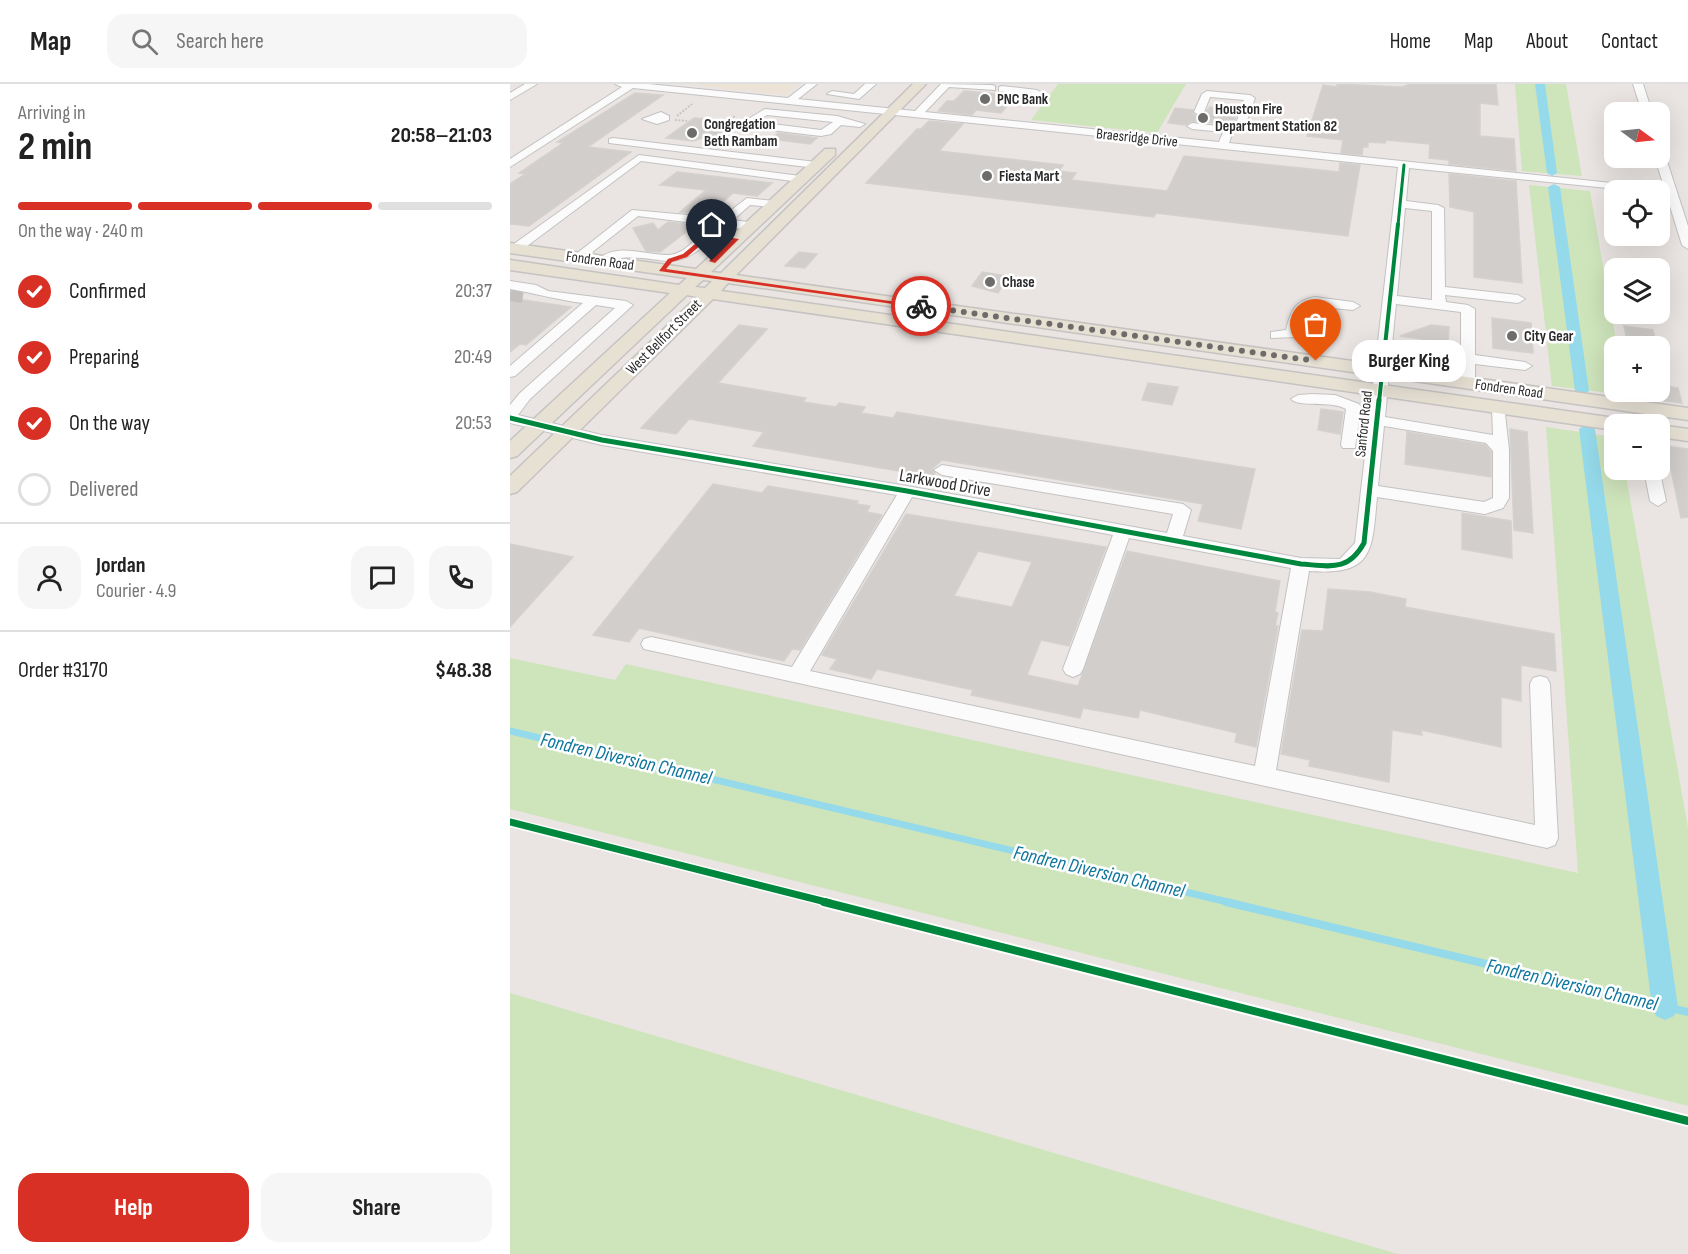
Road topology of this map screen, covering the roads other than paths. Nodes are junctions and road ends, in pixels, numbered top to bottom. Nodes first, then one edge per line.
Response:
1 (532, 84) edge
2 (620, 84) edge
3 (812, 84) edge
4 (871, 84) edge
5 (920, 84) edge
6 (947, 84) edge
7 (1638, 84) edge
8 (632, 85) edge
9 (694, 92) junction
10 (803, 92) junction
11 (1037, 93) dead end
12 (888, 96) dead end
13 (510, 97) edge
14 (789, 102) junction
15 (1644, 102) edge
16 (805, 104) junction
17 (873, 111) junction
18 (1199, 112) dead end
19 (892, 113) junction
20 (792, 115) junction
21 (917, 116) junction
22 (839, 122) junction
23 (860, 124) junction
24 (642, 128) dead end
25 (1229, 130) junction
26 (623, 139) dead end
27 (1184, 142) junction
28 (1222, 147) junction
29 (798, 150) dead end
30 (820, 157) junction
31 (785, 161) junction
32 (510, 164) edge
33 (1407, 173) junction
34 (1510, 176) junction
35 (800, 179) junction
36 (1434, 180) dead end
37 (822, 182) junction
38 (1604, 185) edge
39 (1670, 192) edge
40 (1688, 194) edge
41 (773, 204) junction
42 (1400, 204) junction
43 (1670, 204) edge
44 (724, 222) junction
45 (750, 226) junction
46 (736, 239) junction
47 (1688, 245) edge
48 (512, 250) edge
49 (577, 258) junction
50 (510, 265) edge
51 (665, 265) junction
52 (530, 268) junction
53 (698, 275) junction
54 (723, 279) junction
55 (513, 288) edge
56 (682, 290) junction
57 (1439, 290) junction
58 (708, 294) junction
59 (1390, 299) junction
60 (1518, 299) dead end
61 (594, 300) junction
62 (1439, 305) junction
63 (924, 306) junction
64 (1353, 306) dead end
65 (913, 322) junction
66 (1276, 335) dead end
67 (1147, 338) junction
68 (1384, 348) junction
69 (1138, 356) junction
70 (1469, 359) junction
71 (1526, 366) dead end
72 (512, 370) edge
73 (1382, 370) junction
74 (1468, 383) junction
75 (1380, 391) junction
76 (517, 396) edge
77 (1298, 399) dead end
78 (1499, 408) junction
79 (1688, 414) edge
80 (510, 417) edge
81 (1377, 420) junction
82 (1604, 422) edge
83 (540, 424) junction
84 (569, 430) junction
85 (1670, 433) edge
86 (1688, 435) edge
87 (1349, 445) dead end
88 (1501, 450) junction
89 (510, 452) edge
90 (942, 470) dead end
91 (967, 474) junction
92 (1654, 480) edge
93 (510, 487) edge
94 (1369, 490) junction
95 (907, 491) junction
96 (953, 500) junction
97 (1658, 501) dead end
98 (1124, 531) junction
99 (1173, 540) junction
100 (1364, 543) joint
101 (1301, 564) junction
102 (651, 644) dead end
103 (1073, 669) dead end
104 (797, 676) junction
105 (1540, 684) dead end
106 (1264, 776) junction

1 - 13 street
2 - 8 street, Braesridge Drive
3 - 10 street
4 - 10 street
5 - 19 main road, West Bellfort Street
6 - 11 street
6 - 21 street
7 - 15 street
8 - 9 street, Braesridge Drive
8 - 32 street
9 - 14 street, Braesridge Drive
9 - 24 street
10 - 14 street
12 - 17 main road, West Bellfort Street
14 - 16 street, Braesridge Drive
16 - 17 street, Braesridge Drive
16 - 20 street
17 - 19 street, Braesridge Drive
17 - 23 main road, West Bellfort Street
18 - 25 street
19 - 21 street, Braesridge Drive
19 - 37 main road, West Bellfort Street
20 - 22 street
20 - 22 street
21 - 27 street, Braesridge Drive
22 - 23 street
23 - 30 main road, West Bellfort Street
25 - 27 street
25 - 28 street
26 - 31 street
27 - 28 street, Braesridge Drive
28 - 33 street, Braesridge Drive
29 - 31 street
30 - 31 street
30 - 35 main road, West Bellfort Street
33 - 34 street, Braesridge Drive
33 - 42 street, Sanford Road
34 - 36 street
34 - 38 street, Braesridge Drive
35 - 37 main road
35 - 41 main road, West Bellfort Street
35 - 48 street
37 - 54 main road, West Bellfort Street
39 - 40 street
41 - 44 street
41 - 45 main road, West Bellfort Street
42 - 57 street
42 - 59 street, Sanford Road
43 - 47 street
44 - 45 street
44 - 49 street
45 - 46 main road, West Bellfort Street
46 - 51 street
46 - 53 main road, West Bellfort Street
48 - 49 main road, Fondren Road
49 - 51 main road, Fondren Road
50 - 52 main road, Fondren Road
51 - 53 main road, Fondren Road
52 - 55 street
52 - 56 main road, Fondren Road
53 - 54 main road, Fondren Road
53 - 56 main road, West Bellfort Street
54 - 58 main road, West Bellfort Street
54 - 63 main road, Fondren Road
55 - 61 street
56 - 58 main road, Fondren Road
56 - 83 main road, West Bellfort Street
57 - 60 street
57 - 62 street
58 - 65 main road, Fondren Road
58 - 84 main road, West Bellfort Street
59 - 62 street
59 - 68 street, Sanford Road
61 - 72 street
61 - 76 street
62 - 70 street
63 - 65 main road
63 - 67 main road, Fondren Road
64 - 66 street
65 - 69 main road, Fondren Road
67 - 69 main road
67 - 73 main road, Fondren Road
68 - 70 street
68 - 73 street, Sanford Road
69 - 75 main road, Fondren Road
70 - 71 street
70 - 74 street
73 - 74 main road, Fondren Road
73 - 75 street, Sanford Road
74 - 79 main road, Fondren Road
75 - 78 main road, Fondren Road
75 - 81 street, Sanford Road
76 - 80 street
77 - 87 street
78 - 82 main road, Fondren Road
78 - 88 street
80 - 83 street, Larkwood Drive
81 - 88 street
81 - 94 street, Sanford Road
83 - 84 street, Larkwood Drive
83 - 89 main road, West Bellfort Street
84 - 93 main road, West Bellfort Street
84 - 95 street, Larkwood Drive
85 - 86 main road
88 - 94 street
90 - 91 street
91 - 96 street
91 - 99 street
92 - 97 street
94 - 100 street, Sanford Road
95 - 96 street, Larkwood Drive
95 - 104 street
96 - 98 street, Larkwood Drive
98 - 99 street, Larkwood Drive
98 - 103 street
99 - 101 street, Larkwood Drive
100 - 101 street, Larkwood Drive
101 - 106 street
102 - 104 street
104 - 106 street
105 - 106 street

